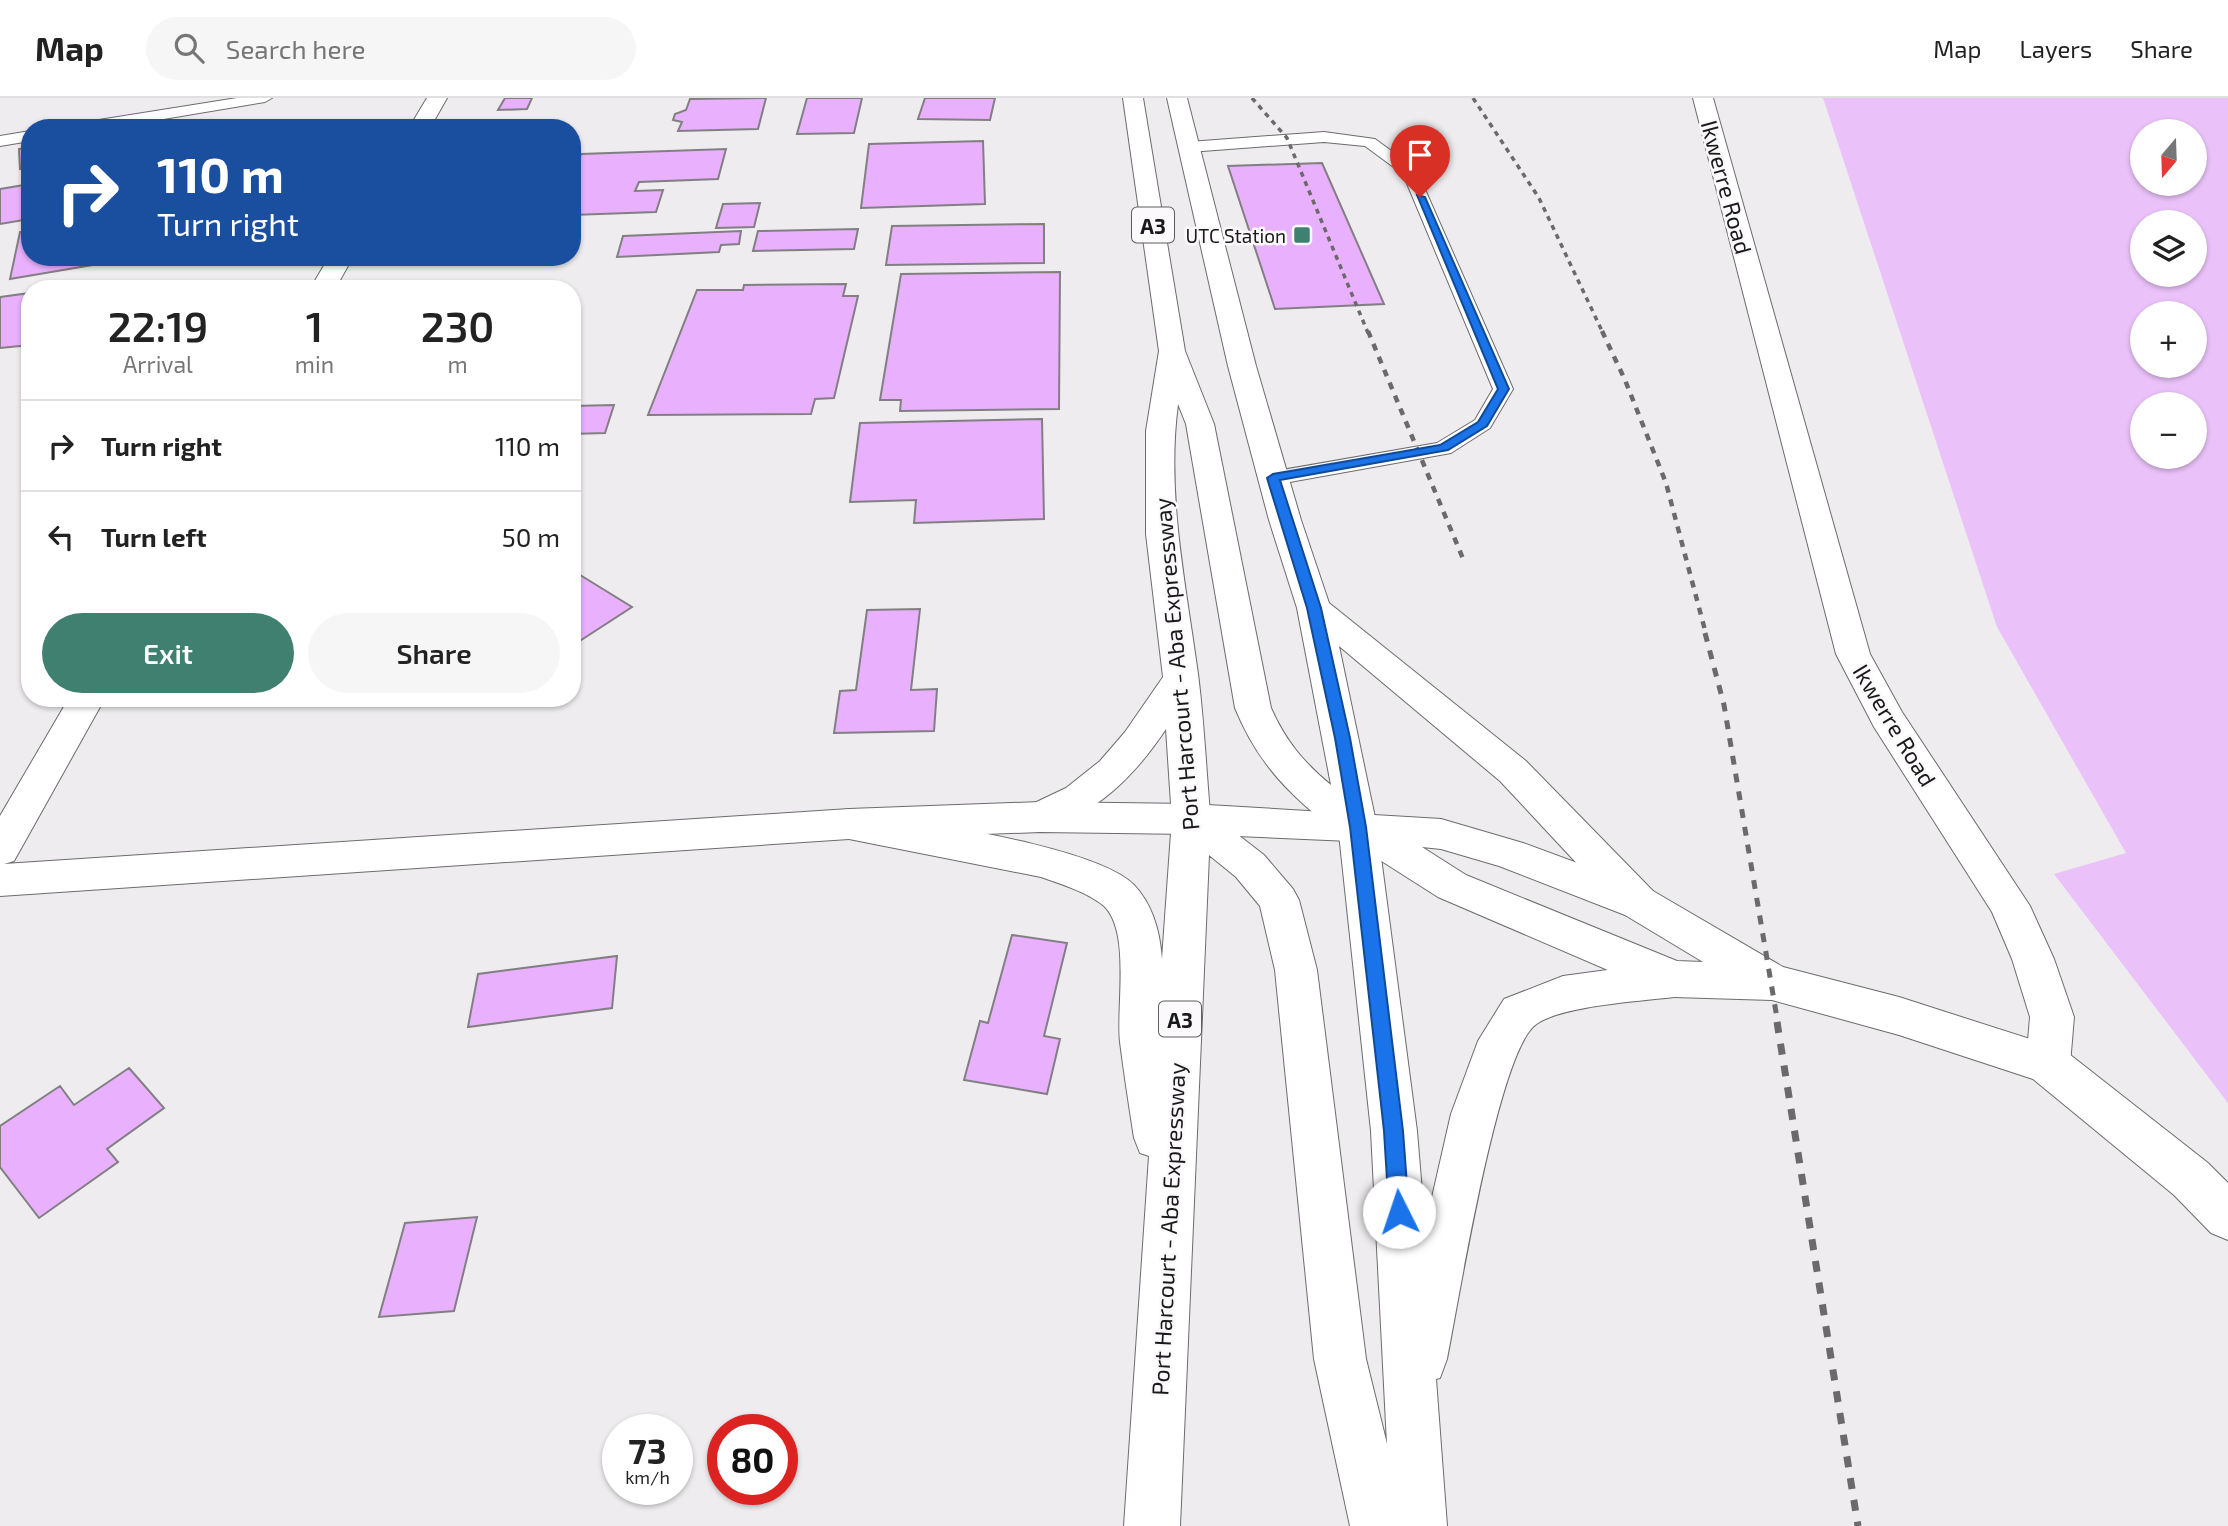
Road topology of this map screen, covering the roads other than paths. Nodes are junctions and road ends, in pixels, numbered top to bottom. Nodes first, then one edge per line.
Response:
1 (265, 98) edge
2 (437, 98) edge
3 (1133, 98) edge
4 (1177, 98) edge
5 (1703, 98) edge
6 (136, 119) edge
7 (424, 119) edge
8 (21, 138) edge
9 (0, 141) edge
10 (1189, 147) junction
11 (1172, 351) junction
12 (1273, 478) junction
13 (1314, 608) junction
14 (1181, 678) junction
15 (82, 707) edge
16 (1040, 817) junction
17 (1191, 819) junction
18 (849, 824) junction
19 (1358, 827) junction
20 (0, 850) edge
21 (0, 880) edge
22 (1639, 904) junction
23 (1674, 979) junction
24 (1772, 982) junction
25 (2048, 1064) junction
26 (2228, 1217) edge
27 (1169, 1219) junction
28 (1411, 1402) junction
29 (1152, 1526) edge
30 (1378, 1526) edge
31 (1419, 1526) edge

1 - 6 lane
2 - 7 main road
3 - 11 main road, Port Harcourt - Aba Expressway / A3
4 - 10 main road, A3
5 - 25 main road, Ikwerre Road
8 - 9 lane
10 - 12 main road, A3
10 - 12 lane
11 - 14 main road, Port Harcourt - Aba Expressway / A3
11 - 19 main road
12 - 13 main road, A3
13 - 19 main road, A3
13 - 22 main road
14 - 16 main road
14 - 17 main road, Port Harcourt - Aba Expressway / A3
15 - 20 main road
16 - 17 main road
16 - 18 main road
17 - 19 main road
17 - 27 main road, Port Harcourt - Aba Expressway / A3
17 - 30 main road
18 - 21 main road
18 - 27 main road
19 - 22 main road
19 - 23 main road
19 - 28 main road, A3
22 - 24 main road
23 - 24 main road
23 - 28 main road
24 - 25 main road
25 - 26 main road
27 - 29 main road, Port Harcourt - Aba Expressway / A3
28 - 31 main road, A3

